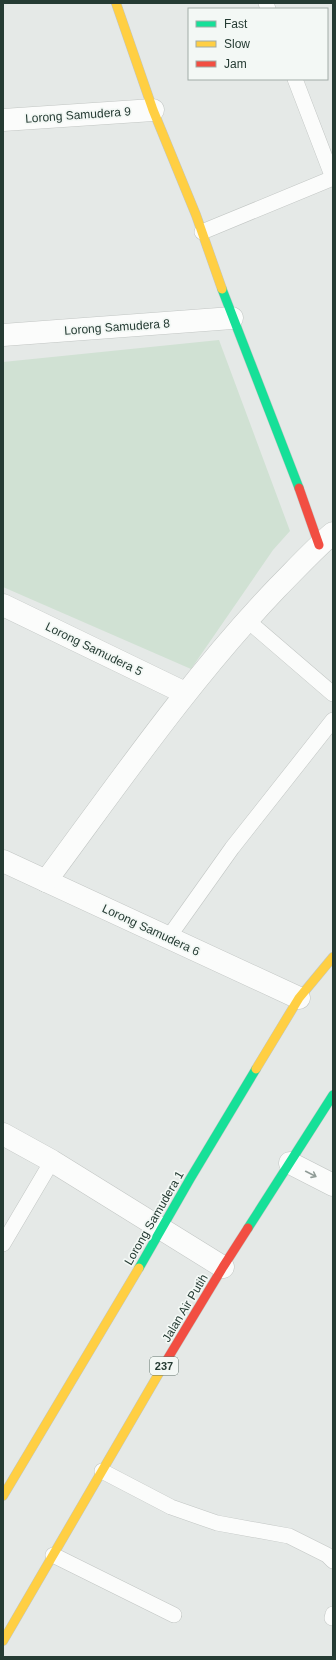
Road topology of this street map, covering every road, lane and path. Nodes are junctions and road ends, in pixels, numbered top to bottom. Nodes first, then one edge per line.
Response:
1 (116, 3) edge
2 (295, 80) edge
3 (153, 110) junction
4 (3, 120) edge
5 (333, 178) edge
6 (202, 232) junction
7 (232, 318) junction
8 (3, 335) edge
9 (326, 539) edge
10 (3, 605) edge
11 (247, 620) junction
12 (185, 694) junction
13 (333, 694) edge
14 (333, 720) edge
15 (3, 861) edge
16 (46, 881) junction
17 (168, 938) junction
18 (333, 957) edge
19 (299, 998) junction
20 (333, 1095) edge
21 (3, 1134) edge
22 (52, 1161) junction
23 (290, 1163) junction
24 (333, 1185) edge
25 (162, 1230) junction
26 (3, 1244) edge
27 (223, 1267) junction
28 (102, 1471) junction
29 (8, 1478) edge
30 (3, 1496) edge
31 (53, 1555) junction
32 (333, 1561) edge
33 (174, 1615) dead end
34 (3, 1641) edge

1 - 3 street
2 - 5 lane
3 - 4 street, Lorong Samudera 9
3 - 6 street
5 - 6 lane
6 - 7 street
7 - 8 street, Lorong Samudera 8
7 - 9 street
9 - 11 street
10 - 12 street, Lorong Samudera 5
11 - 12 street
11 - 13 lane
12 - 16 street
14 - 17 lane
15 - 16 street, Lorong Samudera 6
16 - 17 street, Lorong Samudera 6
17 - 19 street, Lorong Samudera 6
18 - 19 street, Lorong Samudera 1
19 - 25 street, Lorong Samudera 1
20 - 23 street, Jalan Air Putih / 237
21 - 22 street
22 - 25 street
22 - 26 lane
23 -> 24 street
23 - 27 street, Jalan Air Putih / 237
25 - 27 street
25 - 29 street, Lorong Samudera 1
27 - 28 street, Jalan Air Putih / 237
28 - 31 street, Jalan Air Putih / 237
28 - 32 lane
29 - 30 street, Lorong Samudera 1
31 - 33 lane
31 - 34 street, Jalan Air Putih / 237

